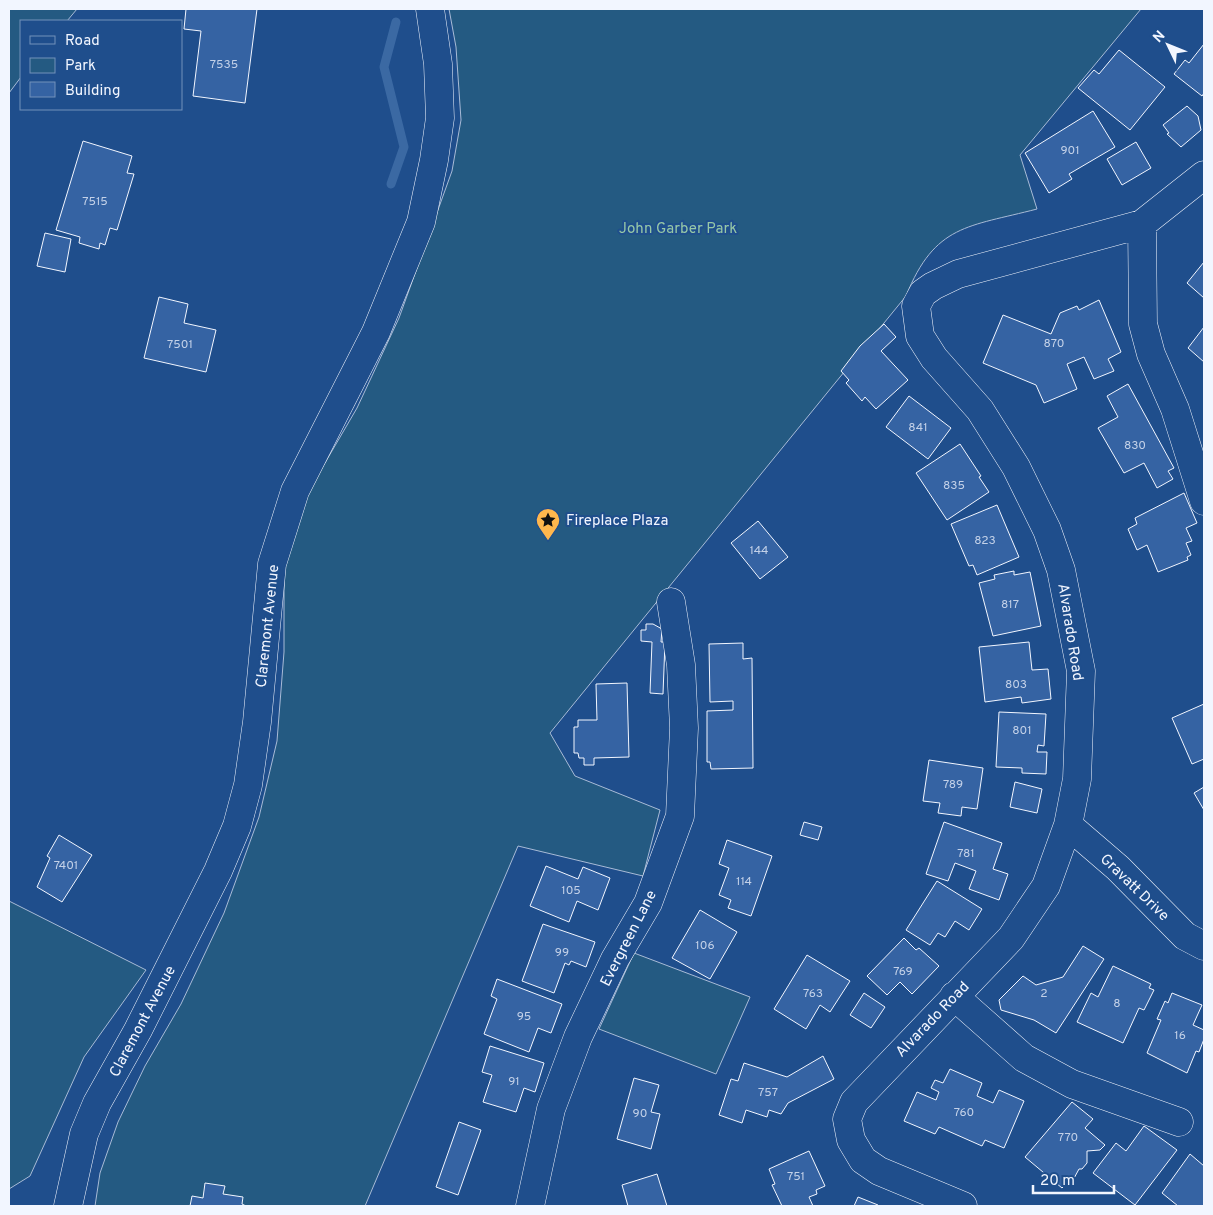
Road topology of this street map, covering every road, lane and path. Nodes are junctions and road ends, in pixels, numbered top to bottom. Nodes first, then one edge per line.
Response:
1 (430, 9) edge
2 (1204, 175) edge
3 (1142, 224) junction
4 (1204, 501) edge
5 (670, 602) dead end
6 (1068, 825) junction
7 (1204, 946) edge
8 (954, 996) junction
9 (1179, 1122) dead end
10 (68, 1206) edge
11 (530, 1206) edge
12 (963, 1206) edge

1 - 10 street, Claremont Avenue
2 - 3 street, Alvarado Road
3 - 4 street
3 - 6 street, Alvarado Road
5 - 11 street, Evergreen Lane
6 - 7 street, Gravatt Drive
6 - 8 street, Alvarado Road
8 - 9 street
8 - 12 street, Alvarado Road

